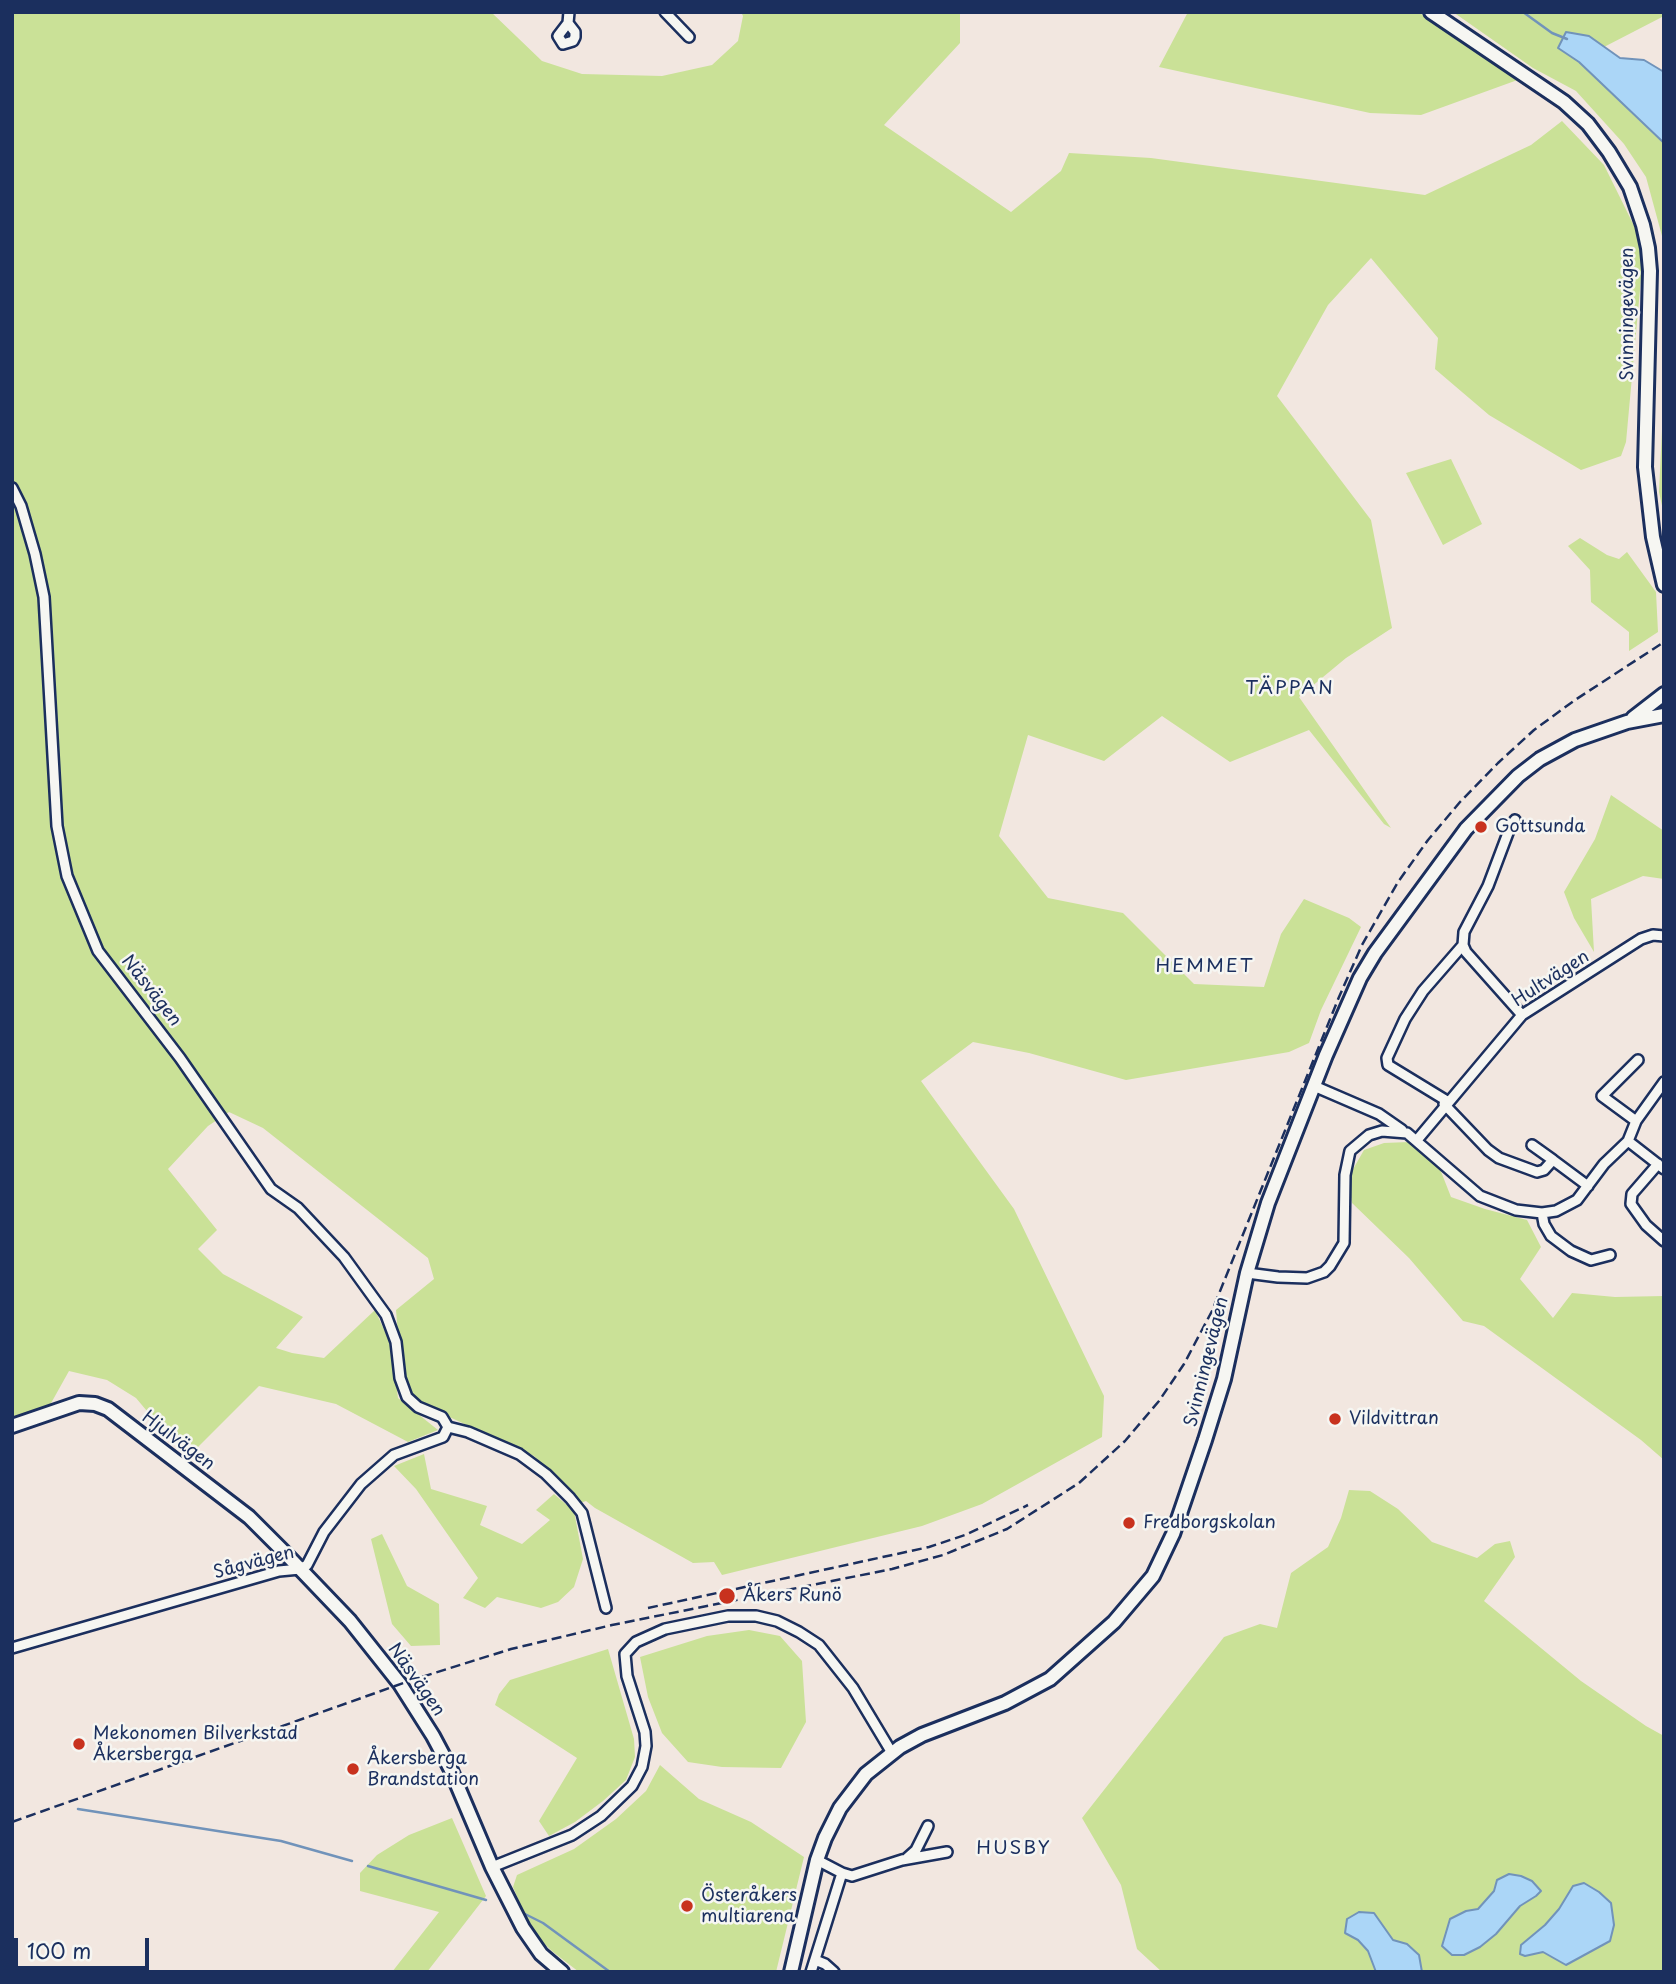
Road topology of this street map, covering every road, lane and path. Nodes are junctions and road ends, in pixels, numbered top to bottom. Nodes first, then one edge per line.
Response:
1 (665, 12) edge
2 (1431, 12) edge
3 (689, 37) dead end
4 (12, 488) edge
5 (1664, 585) edge
6 (1664, 694) edge
7 (1664, 715) edge
8 (1627, 722) junction
9 (1515, 820) dead end
10 (1664, 936) edge
11 (1463, 945) junction
12 (1522, 1016) junction
13 (1638, 1060) dead end
14 (1664, 1082) edge
15 (1314, 1086) junction
16 (1446, 1103) junction
17 (1636, 1121) junction
18 (1407, 1133) junction
19 (1417, 1140) junction
20 (1628, 1141) junction
21 (1532, 1146) dead end
22 (1553, 1160) junction
23 (1661, 1166) edge
24 (1588, 1186) junction
25 (1542, 1213) junction
26 (1664, 1241) edge
27 (1610, 1255) dead end
28 (1247, 1273) junction
29 (12, 1426) edge
30 (448, 1427) junction
31 (300, 1569) junction
32 (606, 1608) dead end
33 (12, 1648) edge
34 (892, 1753) junction
35 (928, 1826) dead end
36 (947, 1852) dead end
37 (817, 1860) junction
38 (902, 1860) junction
39 (492, 1867) junction
40 (842, 1873) junction
41 (815, 1960) junction
42 (562, 1972) edge
43 (792, 1972) edge
44 (811, 1972) edge
45 (834, 1972) edge

1 - 3 street
2 - 5 main road, Svinningevägen
4 - 30 street, Näsvägen
6 - 8 main road, Svinningevägen
7 - 8 main road, Svinningevägen
8 - 15 main road, Svinningevägen
9 - 11 street
10 - 12 street, Hultvägen
11 - 12 street
11 - 16 street
12 - 16 street, Hultvägen
13 - 17 street
14 - 17 street
15 - 18 street
15 - 28 main road, Svinningevägen
16 - 19 street, Hultvägen
16 - 22 street
17 - 20 street
18 - 19 street
18 - 28 street
19 - 25 street
20 - 23 street
20 - 24 street
21 - 22 street
22 - 24 street
23 - 26 street
24 - 25 street
25 - 27 street
28 - 34 main road, Svinningevägen
29 - 31 main road, Hjulvägen
30 - 31 street, Sågvägen
30 - 32 street, Näsvägen
31 - 33 street, Sågvägen
31 - 39 main road, Näsvägen
34 - 37 main road, Svinningevägen
34 - 39 street
35 - 38 street
36 - 38 street
37 - 40 street
37 - 43 main road, Svinningevägen
38 - 40 street
39 - 42 main road, Näsvägen
40 - 41 street
41 - 44 street
41 - 45 street

